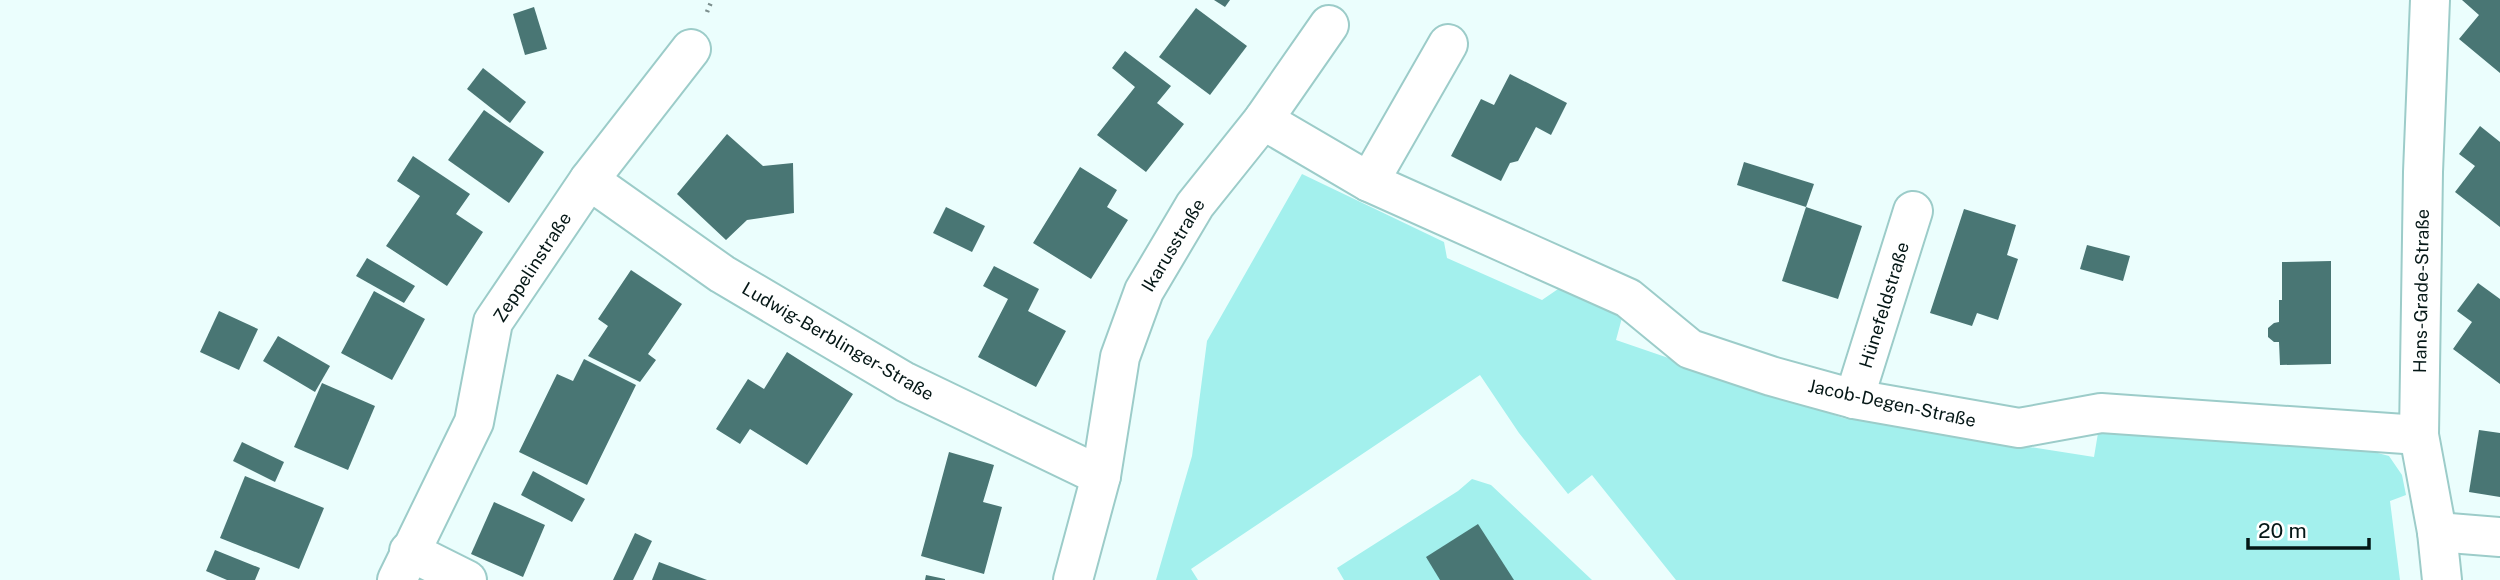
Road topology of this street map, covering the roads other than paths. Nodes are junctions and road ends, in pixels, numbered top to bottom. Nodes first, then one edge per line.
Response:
1 (2430, 0) edge
2 (1329, 25) dead end
3 (1448, 44) dead end
4 (691, 48) dead end
5 (1263, 120) junction
6 (589, 180) junction
7 (1369, 183) junction
8 (1913, 211) dead end
9 (1854, 399) junction
10 (2419, 435) junction
11 (1101, 476) junction
12 (2437, 532) junction
13 (2500, 537) edge
14 (403, 566) edge
15 (467, 580) edge
16 (1073, 580) edge
17 (2442, 580) edge

1 - 10 street, Hans-Grade-Straße
2 - 5 street, Ikarusstraße
3 - 7 street
4 - 6 street, Zeppelinstraße
5 - 7 street, Jacob-Degen-Straße
5 - 11 street, Ikarusstraße
6 - 11 street, Ludwig-Berblinger-Straße
6 - 14 street, Zeppelinstraße
7 - 9 street, Jacob-Degen-Straße
8 - 9 street, Hünefeldstraße
9 - 10 street, Jacob-Degen-Straße
10 - 12 street, Hans-Grade-Straße
11 - 16 street, Ikarusstraße
12 - 13 street
12 - 17 street, Hans-Grade-Straße
14 - 15 street, Zeppelinstraße

